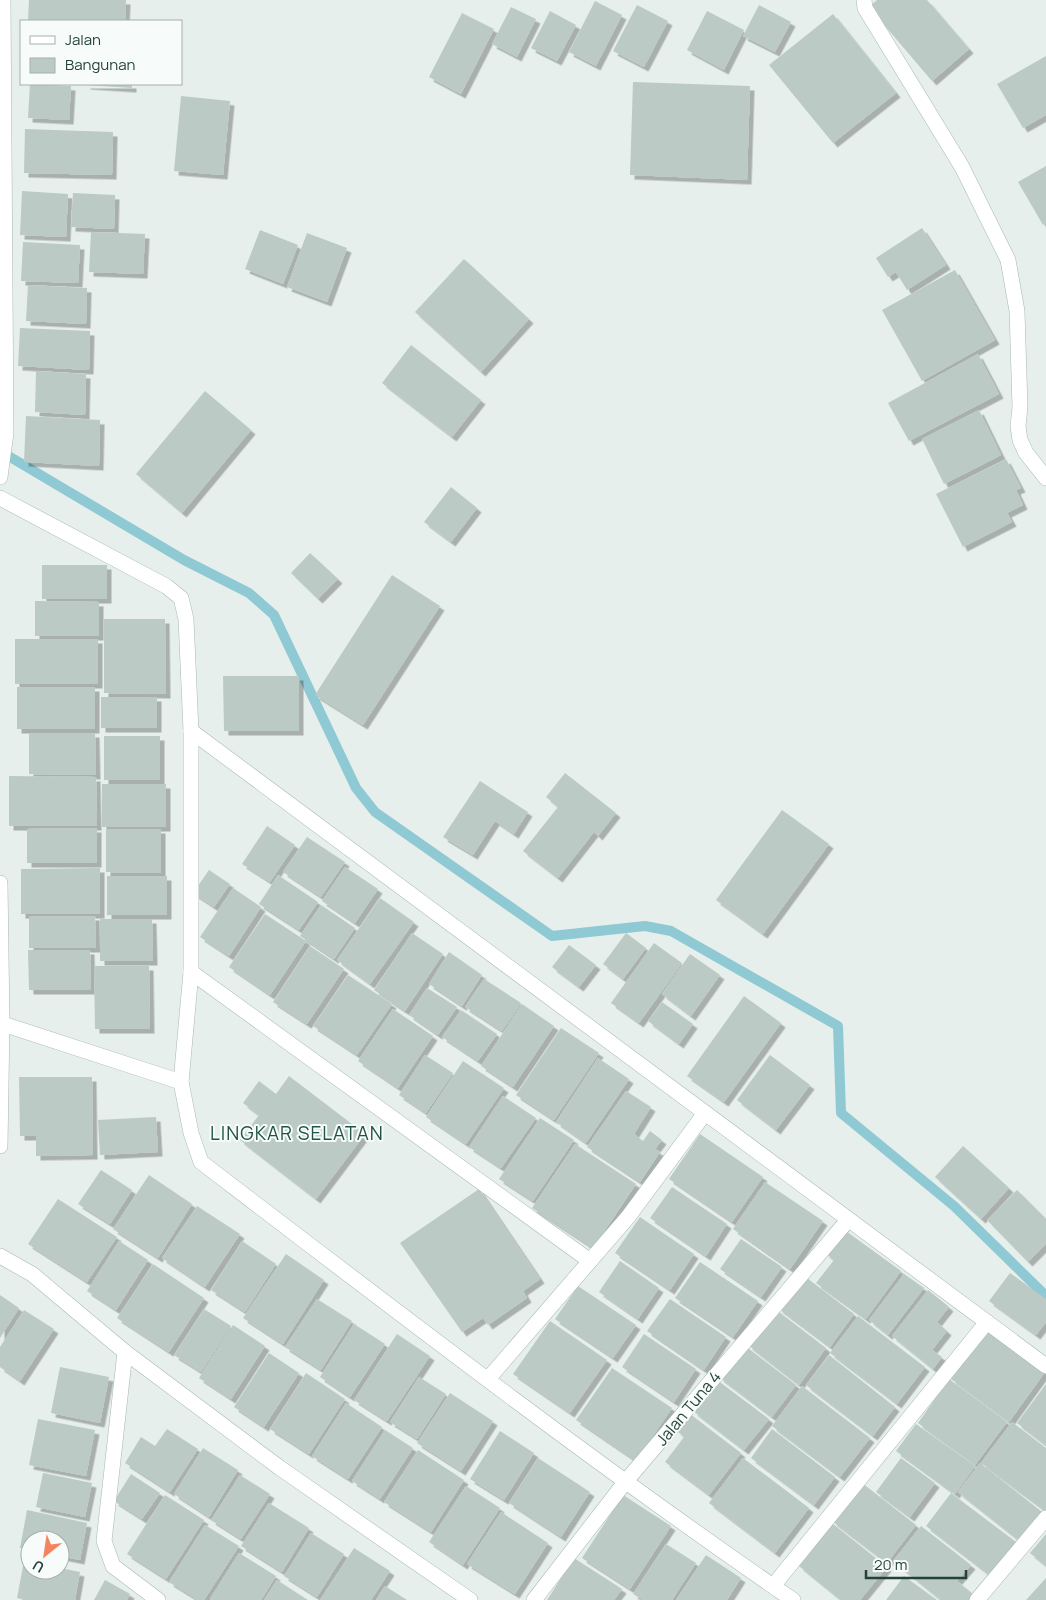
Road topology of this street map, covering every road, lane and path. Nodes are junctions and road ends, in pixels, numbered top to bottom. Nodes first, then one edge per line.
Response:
1 (3, 0) edge
2 (864, 0) edge
3 (3, 415) edge
4 (1, 474) edge
5 (1046, 478) edge
6 (0, 498) edge
7 (191, 731) junction
8 (0, 883) edge
9 (191, 972) junction
10 (1, 1023) edge
11 (181, 1082) junction
12 (705, 1113) junction
13 (0, 1146) edge
14 (848, 1220) junction
15 (0, 1256) edge
16 (590, 1260) junction
17 (987, 1322) junction
18 (125, 1352) junction
19 (1046, 1366) edge
20 (488, 1379) junction
21 (626, 1481) junction
22 (1046, 1518) edge
23 (773, 1586) junction
24 (158, 1600) edge
25 (470, 1600) edge
26 (534, 1600) edge
27 (793, 1600) edge
28 (977, 1600) edge

1 - 3 street
2 - 5 street
3 - 4 street
6 - 7 street
7 - 9 street
7 - 12 street
8 - 10 street
9 - 11 street
9 - 16 street
10 - 11 street
10 - 13 street
11 - 20 street
12 - 14 street
12 - 16 street
14 - 17 street
14 - 21 street, Jalan Tuna 4
15 - 18 street
16 - 20 street
17 - 19 street
17 - 23 street
18 - 24 street
18 - 25 street
20 - 21 street
21 - 23 street
21 - 26 street, Jalan Tuna 4
22 - 28 street
23 - 27 street

